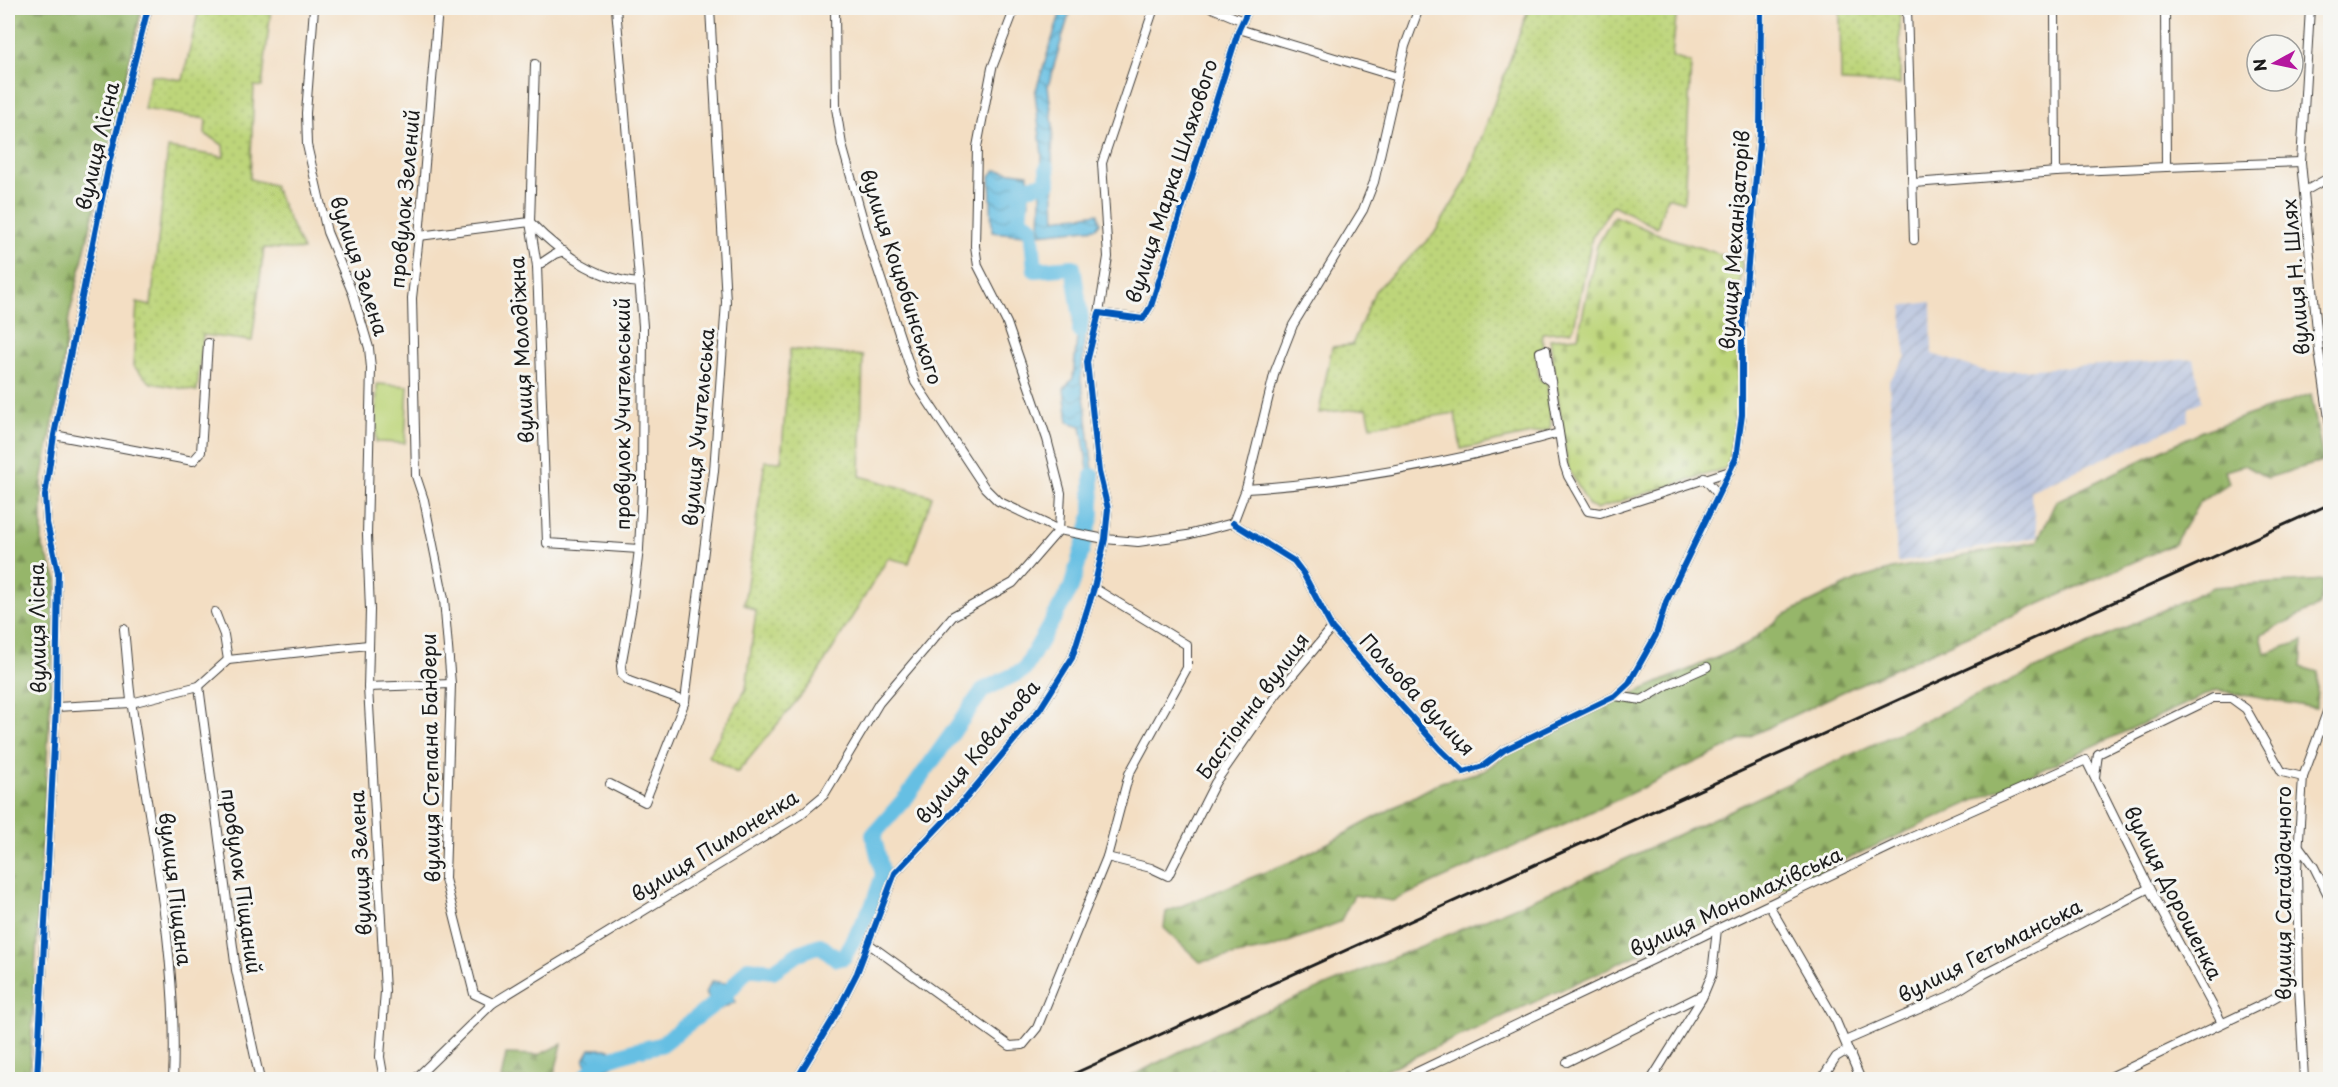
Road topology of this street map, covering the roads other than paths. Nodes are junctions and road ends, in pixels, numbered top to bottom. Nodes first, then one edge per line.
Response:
1 (148, 8) edge
2 (314, 8) edge
3 (438, 8) edge
4 (616, 8) edge
5 (710, 8) edge
6 (835, 8) edge
7 (1015, 8) edge
8 (1154, 8) edge
9 (1212, 8) edge
10 (1249, 8) edge
11 (1419, 8) edge
12 (1761, 8) edge
13 (1907, 8) edge
14 (2055, 8) edge
15 (2165, 8) edge
16 (2310, 8) edge
17 (1243, 21) junction
18 (1239, 29) junction
19 (535, 64) dead end
20 (1398, 77) junction
21 (2301, 162) junction
22 (2166, 167) junction
23 (2056, 172) junction
24 (2331, 177) edge
25 (1914, 183) junction
26 (2305, 191) junction
27 (530, 222) junction
28 (419, 236) junction
29 (1914, 240) dead end
30 (564, 251) junction
31 (537, 266) junction
32 (639, 283) junction
33 (1099, 313) junction
34 (207, 343) dead end
35 (1551, 382) dead end
36 (2331, 425) edge
37 (1559, 433) junction
38 (54, 435) junction
39 (1730, 471) junction
40 (1704, 478) junction
41 (1246, 489) junction
42 (1718, 494) junction
43 (424, 500) joint
44 (1233, 523) junction
45 (1059, 530) junction
46 (1104, 538) junction
47 (639, 549) junction
48 (1094, 588) junction
49 (1666, 602) joint
50 (215, 612) dead end
51 (1332, 628) junction
52 (124, 629) dead end
53 (368, 645) junction
54 (228, 660) junction
55 (1707, 667) dead end
56 (450, 684) junction
57 (199, 686) junction
58 (368, 687) junction
59 (1616, 696) junction
60 (684, 701) junction
61 (131, 703) junction
62 (2331, 704) edge
63 (56, 707) junction
64 (2086, 760) joint
65 (2303, 777) junction
66 (2095, 778) junction
67 (610, 784) dead end
68 (2298, 845) junction
69 (1107, 857) junction
70 (2149, 888) junction
71 (2331, 899) edge
72 (1769, 905) junction
73 (1717, 929) junction
74 (869, 944) junction
75 (2299, 984) junction
76 (1704, 994) junction
77 (493, 1004) junction
78 (2222, 1023) junction
79 (1845, 1041) junction
80 (1851, 1055) junction
81 (1566, 1062) dead end
82 (1401, 1079) edge
83 (37, 1080) edge
84 (173, 1080) edge
85 (260, 1080) edge
86 (384, 1080) edge
87 (414, 1080) edge
88 (796, 1080) edge
89 (1651, 1080) edge
90 (1821, 1080) edge
91 (1862, 1080) edge
92 (2104, 1080) edge
93 (2304, 1080) edge

1 - 38 street, вулиця Лісна
2 - 53 street, вулиця Зелена
3 - 28 street, провулок Зелений
4 - 32 street, провулок Учительський
5 - 60 street, вулиця Учительська
6 - 45 street, вулиця Коцюбинського
7 - 45 street
8 - 33 street
9 - 17 street
10 - 17 street, вулиця Марка Шляхового
11 - 20 street
12 - 39 street, вулиця Механізаторів
13 - 25 street
14 - 23 street
15 - 22 street
16 - 21 street, вулиця Н. Шлях
17 - 18 street, вулиця Марка Шляхового
18 - 20 street
18 - 33 street, вулиця Марка Шляхового
19 - 27 street, вулиця Молодіжна
20 - 41 street
21 - 22 street
21 - 26 street, вулиця Н. Шлях
22 - 23 street
23 - 25 street
24 - 26 street
25 - 29 street
26 - 36 street, вулиця Н. Шлях
27 - 28 street
27 - 30 street
27 - 31 street, вулиця Молодіжна
28 - 43 street, провулок Зелений
30 - 31 street
30 - 32 street
31 - 47 street, вулиця Молодіжна
32 - 47 street, провулок Учительський
33 - 46 street, вулиця Марка Шляхового
34 - 38 street
35 - 37 street
37 - 40 street
37 - 41 street
38 - 63 street, вулиця Лісна
39 - 40 street
39 - 42 street, вулиця Механізаторів
40 - 42 street
41 - 44 street
42 - 49 street, вулиця Механізаторів
43 - 56 street, вулиця Степана Бандери
44 - 46 street
44 - 51 street, Польова вулиця
45 - 46 street
45 - 77 street, вулиця Пимоненка
46 - 48 street, вулиця Ковальова
47 - 60 street, провулок Учительський
48 - 69 street
48 - 74 street, вулиця Ковальова
49 - 59 street, Польова вулиця
50 - 54 street
51 - 59 street, Польова вулиця
51 - 69 street, Бастіонна вулиця
52 - 61 street, вулиця Піщана
53 - 54 street
53 - 58 street, вулиця Зелена
54 - 57 street
55 - 59 street
56 - 58 street
56 - 77 street, вулиця Степана Бандери
57 - 61 street
57 - 85 street, провулок Піщаний
58 - 86 street, вулиця Зелена
60 - 67 street, вулиця Учительська
61 - 63 street
61 - 84 street, вулиця Піщана
62 - 65 street
63 - 83 street, вулиця Лісна
64 - 66 street, вулиця Дорошенка
64 - 72 street, вулиця Мономахівська
65 - 66 street, вулиця Сагайдачного
65 - 68 street, вулиця Сагайдачного
66 - 70 street, вулиця Дорошенка
68 - 71 street, вулиця Сагайдачного
68 - 75 street, вулиця Сагайдачного
69 - 74 street
70 - 78 street, вулиця Дорошенка
70 - 79 street, вулиця Гетьманська
72 - 73 street, вулиця Мономахівська
72 - 79 street
73 - 76 street
73 - 82 street, вулиця Мономахівська
74 - 88 street, вулиця Ковальова
75 - 78 street
75 - 93 street, вулиця Сагайдачного
76 - 81 street
76 - 89 street
77 - 87 street, вулиця Пимоненка
78 - 92 street
79 - 80 street
80 - 90 street
80 - 91 street

